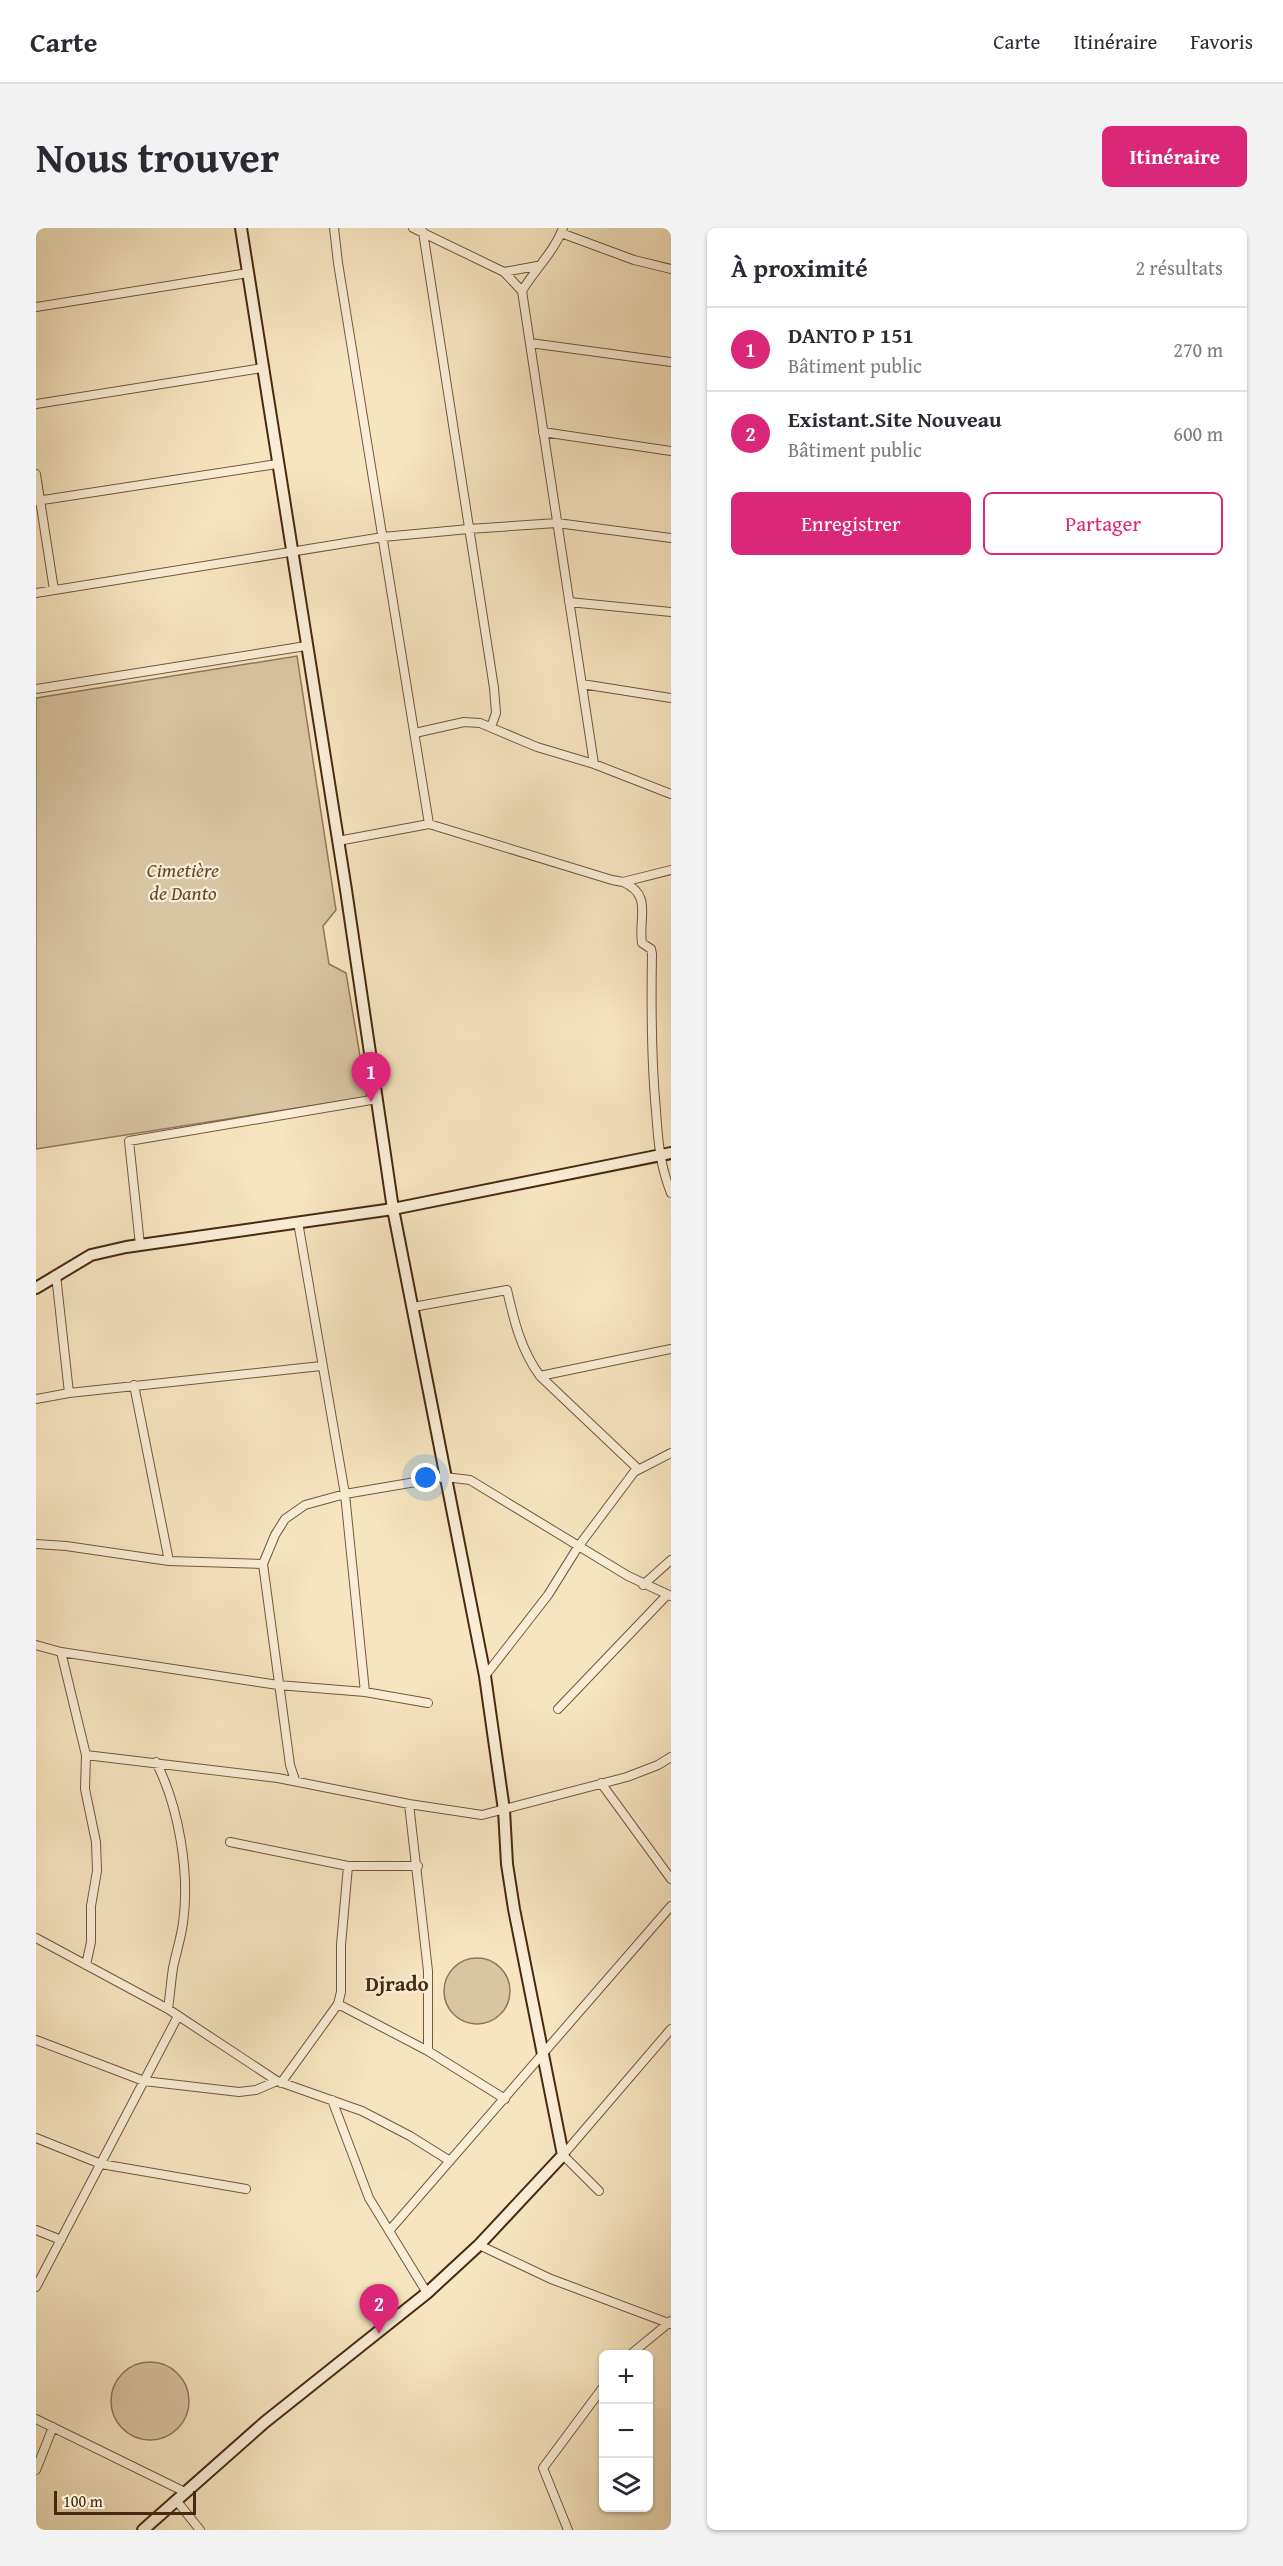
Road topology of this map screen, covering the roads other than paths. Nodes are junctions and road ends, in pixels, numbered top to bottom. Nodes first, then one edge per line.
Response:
1 (241, 228) edge
2 (334, 228) edge
3 (413, 228) edge
4 (562, 231) edge
5 (423, 232) junction
6 (537, 266) junction
7 (671, 270) edge
8 (504, 272) junction
9 (248, 273) junction
10 (522, 291) junction
11 (36, 307) edge
12 (530, 343) junction
13 (671, 362) edge
14 (262, 368) junction
15 (36, 404) edge
16 (543, 432) junction
17 (671, 451) edge
18 (277, 464) junction
19 (36, 474) edge
20 (38, 500) edge
21 (557, 523) junction
22 (469, 529) junction
23 (383, 537) junction
24 (671, 538) edge
25 (291, 553) junction
26 (54, 590) junction
27 (36, 593) edge
28 (569, 602) junction
29 (671, 612) edge
30 (306, 646) junction
31 (582, 684) junction
32 (36, 689) edge
33 (671, 698) edge
34 (491, 727) junction
35 (415, 733) junction
36 (594, 764) junction
37 (671, 794) edge
38 (429, 824) junction
39 (338, 841) junction
40 (671, 870) edge
41 (623, 882) junction
42 (376, 1100) junction
43 (665, 1154) edge
44 (671, 1193) edge
45 (393, 1209) junction
46 (298, 1222) junction
47 (140, 1245) junction
48 (56, 1275) junction
49 (36, 1288) edge
50 (413, 1307) junction
51 (671, 1349) edge
52 (321, 1366) junction
53 (540, 1376) junction
54 (134, 1385) junction
55 (69, 1394) junction
56 (36, 1399) edge
57 (671, 1453) edge
58 (638, 1468) junction
59 (445, 1477) junction
60 (345, 1494) junction
61 (36, 1544) edge
62 (578, 1547) junction
63 (671, 1560) edge
64 (170, 1561) junction
65 (263, 1564) junction
66 (643, 1585) junction
67 (669, 1595) edge
68 (36, 1645) edge
69 (61, 1652) junction
70 (485, 1676) junction
71 (278, 1685) junction
72 (365, 1692) junction
73 (428, 1703) dead end
74 (558, 1709) dead end
75 (86, 1755) junction
76 (670, 1761) edge
77 (156, 1762) junction
78 (174, 1764) junction
79 (290, 1765) junction
80 (278, 1778) junction
81 (295, 1780) junction
82 (166, 1781) junction
83 (601, 1783) junction
84 (409, 1804) junction
85 (504, 1810) junction
86 (230, 1842) dead end
87 (348, 1866) junction
88 (418, 1866) junction
89 (671, 1879) edge
90 (671, 1906) edge
91 (36, 1938) edge
92 (86, 1965) junction
93 (338, 2004) junction
94 (168, 2009) junction
95 (178, 2016) junction
96 (671, 2029) edge
97 (36, 2040) edge
98 (428, 2051) junction
99 (542, 2056) junction
100 (144, 2081) junction
101 (279, 2082) junction
102 (505, 2099) junction
103 (332, 2100) junction
104 (36, 2138) edge
105 (563, 2155) junction
106 (450, 2161) junction
107 (101, 2164) junction
108 (246, 2189) dead end
109 (599, 2191) dead end
110 (36, 2230) edge
111 (389, 2231) junction
112 (61, 2240) junction
113 (479, 2245) junction
114 (36, 2287) edge
115 (427, 2293) junction
116 (670, 2323) edge
117 (637, 2350) edge
118 (599, 2391) edge
119 (36, 2419) edge
120 (53, 2427) junction
121 (36, 2470) edge
122 (185, 2492) junction
123 (176, 2500) junction
124 (143, 2530) edge
125 (200, 2530) edge
126 (568, 2530) edge

1 - 9 street
2 - 23 street
3 - 5 street
4 - 6 street
4 - 7 street
5 - 8 street
5 - 22 street
6 - 8 street
6 - 10 street
8 - 10 street
9 - 11 street
9 - 14 street
10 - 12 street
12 - 13 street
12 - 16 street
14 - 15 street
14 - 18 street
16 - 17 street
16 - 21 street
18 - 20 street
18 - 25 street
19 - 20 street
20 - 26 street
21 - 22 street
21 - 24 street
21 - 28 street
22 - 23 street
22 - 34 street
23 - 25 street
23 - 35 street
25 - 26 street
25 - 30 street
26 - 27 street
28 - 29 street
28 - 31 street
30 - 32 street
30 - 39 street
31 - 33 street
31 - 36 street
34 - 35 street
34 - 36 street
35 - 38 street
36 - 37 street
38 - 39 street
38 - 41 street
39 - 42 street
40 - 41 street
41 - 43 street
42 - 45 street
42 - 47 street
43 - 44 street
43 - 45 street
45 - 46 street
45 - 50 street
46 - 47 street
46 - 52 street
47 - 48 street
48 - 49 street
48 - 55 street
50 - 53 street
50 - 59 street
51 - 53 street
52 - 54 street
52 - 60 street
53 - 58 street
54 - 55 street
54 - 64 street
55 - 56 street
57 - 58 street
58 - 62 street
59 - 60 street
59 - 62 street
59 - 70 street
60 - 65 street
60 - 72 street
61 - 64 street
62 - 66 street
62 - 70 street
63 - 66 street
64 - 65 street
65 - 71 street
66 - 67 street
67 - 74 street
68 - 69 street
69 - 71 street
69 - 75 street
70 - 85 street
71 - 72 street
71 - 79 street
72 - 73 street
75 - 77 street
75 - 92 street
76 - 83 street
77 - 78 street
77 - 82 street
78 - 80 street
78 - 82 street
79 - 80 street
79 - 81 street
80 - 81 street
81 - 84 street
82 - 94 street
83 - 85 street
83 - 89 street
84 - 85 street
84 - 88 street
85 - 99 street
86 - 87 street
87 - 88 street
87 - 93 street
88 - 98 street
90 - 99 street
91 - 92 street
92 - 94 street
93 - 98 street
93 - 101 street
94 - 95 street
95 - 100 street
95 - 101 street
96 - 105 street
97 - 100 street
98 - 102 street
99 - 102 street
99 - 105 street
100 - 101 street
100 - 107 street
101 - 103 street
102 - 106 street
103 - 106 street
103 - 111 street
104 - 107 street
105 - 109 street
105 - 113 street
106 - 111 street
107 - 108 street
107 - 112 street
110 - 112 street
111 - 115 street
112 - 114 street
113 - 115 street
113 - 116 street
115 - 122 street
116 - 117 street
118 - 126 street
119 - 120 street
120 - 121 street
120 - 122 street
122 - 123 street
123 - 124 street
123 - 125 street

